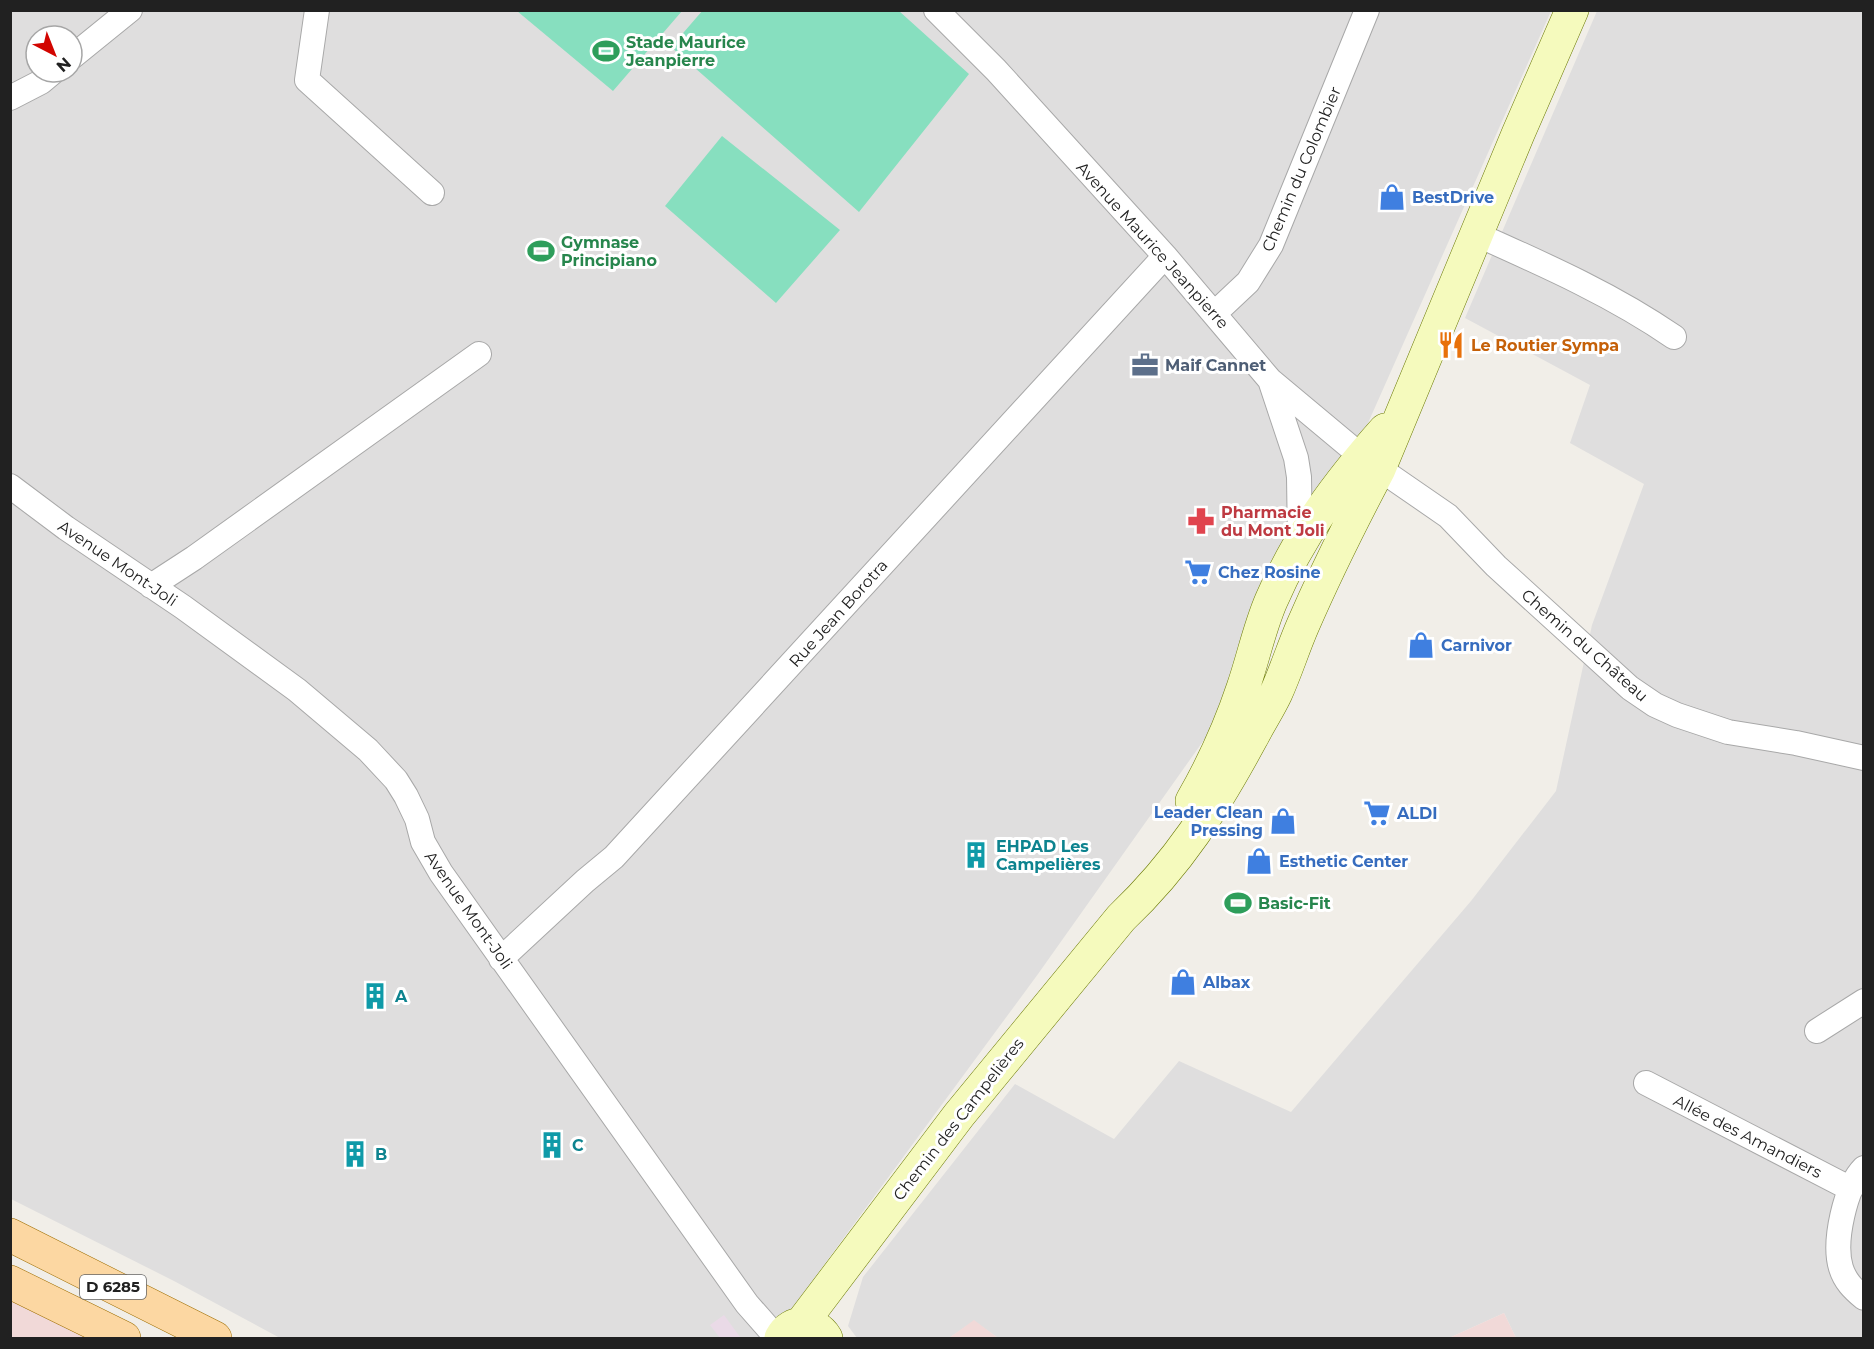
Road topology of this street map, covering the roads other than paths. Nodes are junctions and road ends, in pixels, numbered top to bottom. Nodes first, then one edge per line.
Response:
1 (130, 10) edge
2 (317, 10) edge
3 (936, 10) edge
4 (1367, 10) edge
5 (1572, 10) edge
6 (84, 47) edge
7 (36, 84) edge
8 (10, 99) edge
9 (432, 193) dead end
10 (1478, 235) junction
11 (1165, 256) junction
12 (1215, 314) junction
13 (1674, 337) dead end
14 (479, 354) dead end
15 (1270, 380) junction
16 (1370, 463) junction
17 (10, 486) edge
18 (1300, 542) junction
19 (152, 586) junction
20 (1863, 758) edge
21 (1121, 918) junction
22 (501, 959) junction
23 (1863, 1000) edge
24 (1817, 1031) dead end
25 (1646, 1083) dead end
26 (1863, 1168) edge
27 (1851, 1189) junction
28 (10, 1235) edge
29 (10, 1282) edge
30 (1863, 1298) edge
31 (796, 1335) edge
32 (124, 1338) edge
33 (215, 1338) edge

1 - 6 street
2 - 9 street
3 - 11 street, Avenue Maurice Jeanpierre
4 - 12 street, Chemin du Colombier
5 - 10 main road, Chemin des Campelières
7 - 8 street
10 - 13 street
10 - 16 main road, Chemin des Campelières
11 - 12 street, Avenue Maurice Jeanpierre
11 - 22 street, Rue Jean Borotra
12 - 15 street, Avenue Maurice Jeanpierre
14 - 19 street
15 - 16 street, Avenue Maurice Jeanpierre
15 - 18 street
16 - 18 main road, Chemin des Campelières
16 - 20 street, Chemin du Château
16 - 21 main road, Chemin des Campelières
17 - 19 street, Avenue Mont-Joli
18 - 21 main road, Chemin des Campelières
19 - 22 street, Avenue Mont-Joli
21 - 31 main road, Chemin des Campelières
22 - 31 street, Avenue Mont-Joli
23 - 24 street
25 - 27 street, Allée des Amandiers
26 - 27 street
27 - 30 street
28 - 33 main road, D 6285
29 - 32 main road, D 6285

